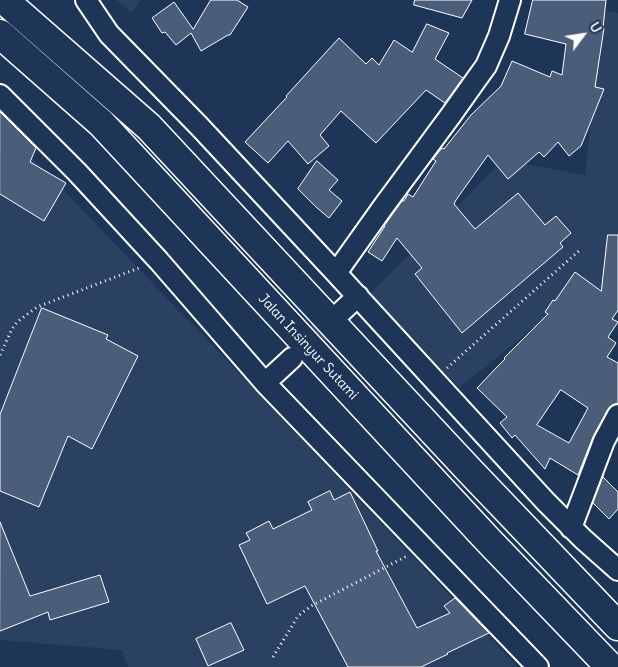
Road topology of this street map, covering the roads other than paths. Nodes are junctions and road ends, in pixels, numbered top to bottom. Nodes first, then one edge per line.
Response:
1 (4, 0) edge
2 (86, 0) edge
3 (510, 0) edge
4 (0, 34) edge
5 (0, 95) edge
6 (336, 273) junction
7 (358, 296) junction
8 (341, 312) tunnel mouth
9 (292, 358) tunnel mouth
10 (265, 383) junction
11 (618, 415) edge
12 (571, 528) junction
13 (618, 570) edge
14 (618, 626) edge
15 (538, 667) edge
16 (610, 667) edge

1 - 14 highway
2 - 6 street
3 - 6 street
4 - 16 highway, Jalan Insinyur Sutami
5 - 10 street
6 - 7 street
7 - 8 street
7 - 12 street
9 - 10 street
10 - 15 street
11 - 12 street
12 - 13 street

